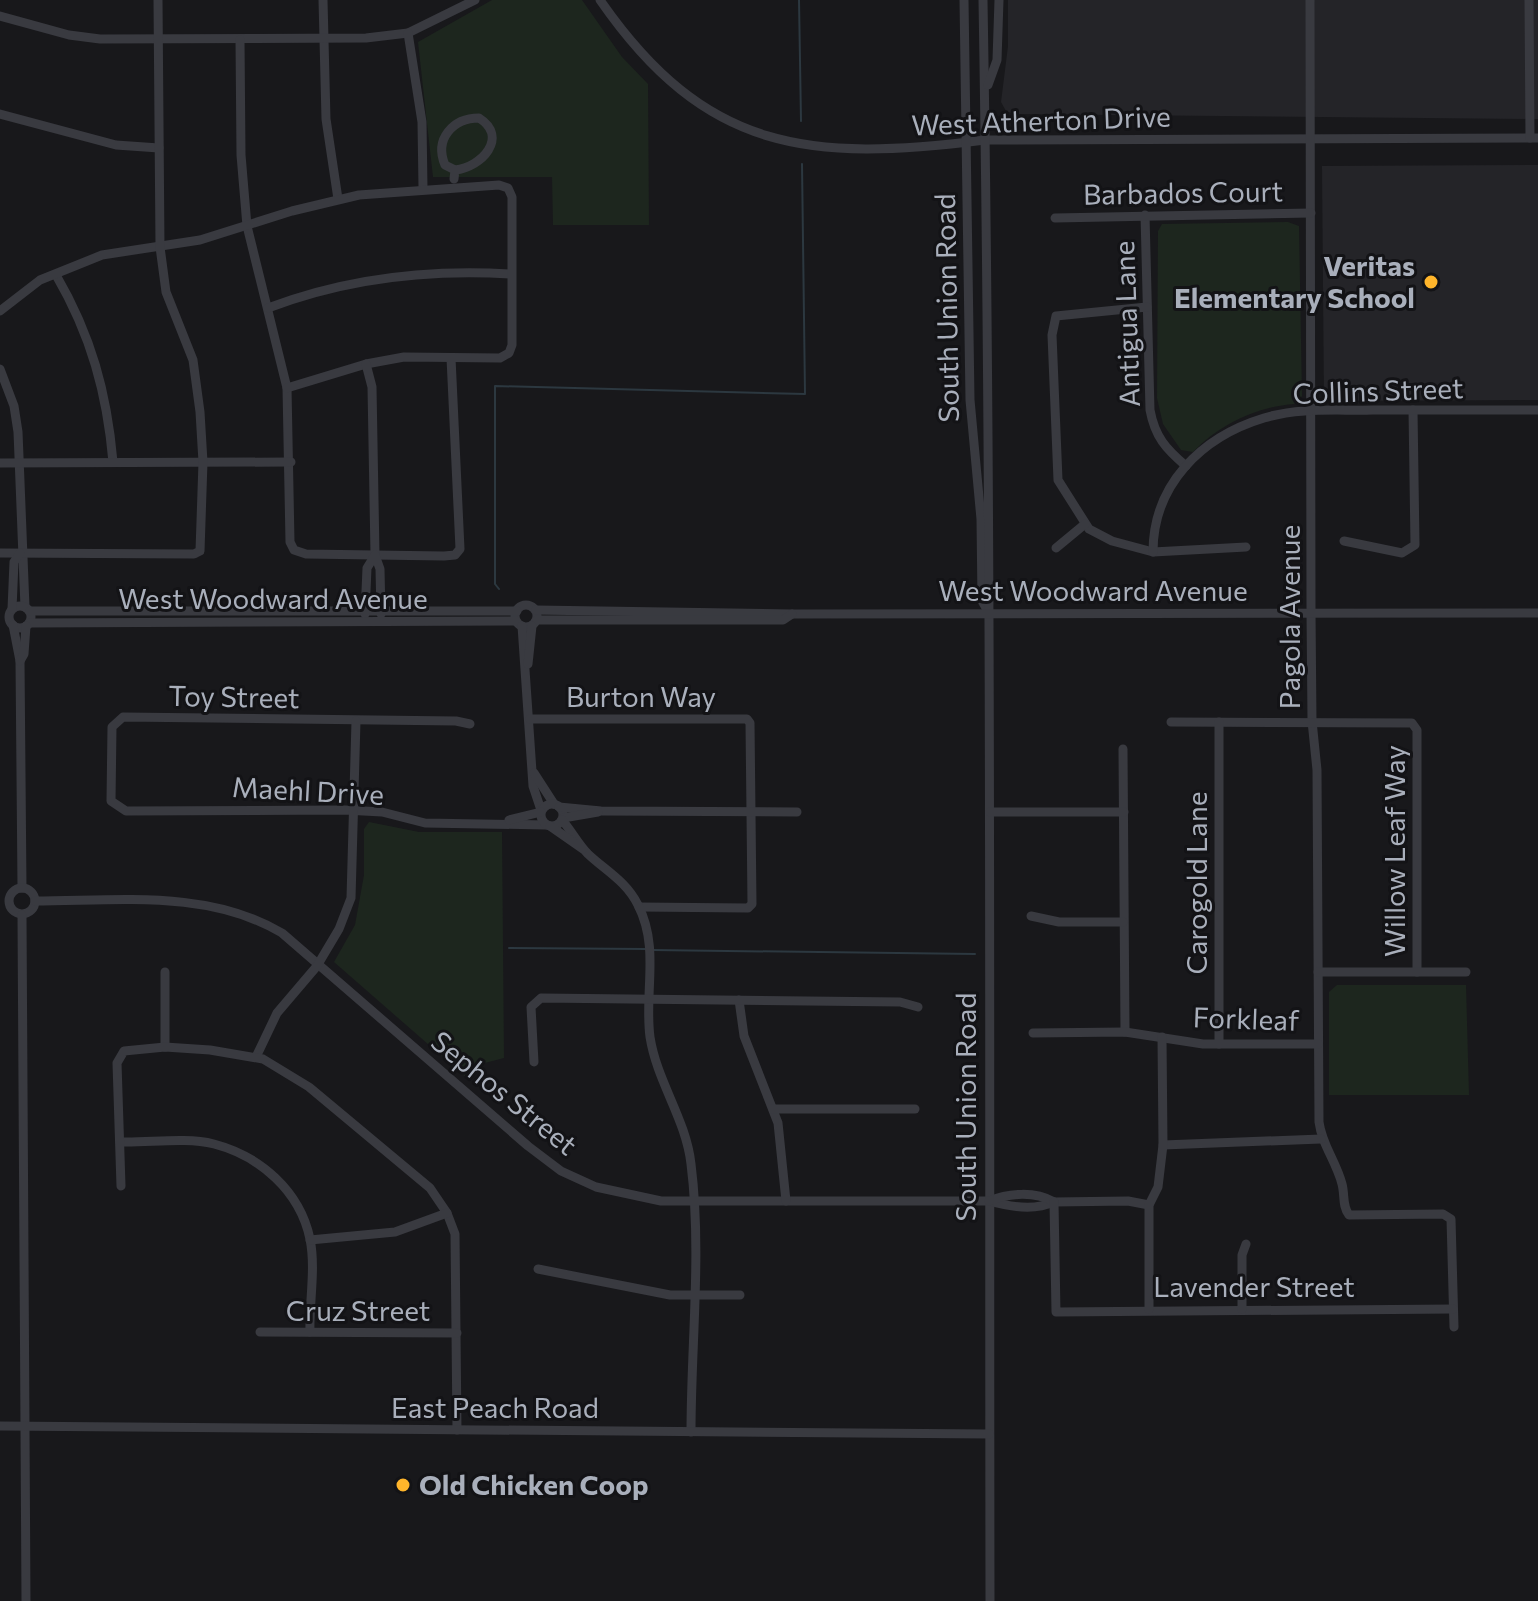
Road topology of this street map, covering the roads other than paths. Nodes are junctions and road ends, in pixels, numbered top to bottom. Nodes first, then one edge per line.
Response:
1 (158, 0) edge
2 (323, 0) edge
3 (475, 0) edge
4 (600, 0) edge
5 (964, 0) edge
6 (983, 0) edge
7 (999, 0) edge
8 (1310, 0) edge
9 (1529, 0) edge
10 (0, 16) edge
11 (408, 33) junction
12 (323, 39) junction
13 (159, 40) junction
14 (240, 40) junction
15 (985, 96) junction
16 (0, 114) edge
17 (1311, 138) junction
18 (1534, 138) edge
19 (985, 140) junction
20 (966, 143) junction
21 (159, 148) junction
22 (436, 156) joint
23 (423, 188) junction
24 (338, 199) junction
25 (1311, 213) junction
26 (1145, 215) junction
27 (1055, 218) dead end
28 (247, 226) junction
29 (160, 247) junction
30 (511, 274) junction
31 (56, 275) junction
32 (1147, 307) junction
33 (268, 308) junction
34 (0, 311) edge
35 (451, 358) junction
36 (366, 364) junction
37 (0, 369) edge
38 (287, 388) junction
39 (1413, 410) junction
40 (1538, 410) edge
41 (1311, 411) junction
42 (20, 462) junction
43 (113, 462) junction
44 (203, 462) junction
45 (291, 462) junction
46 (0, 463) edge
47 (1186, 466) junction
48 (1085, 524) junction
49 (1344, 541) dead end
50 (1246, 547) dead end
51 (1056, 548) dead end
52 (1153, 552) junction
53 (0, 553) edge
54 (20, 553) junction
55 (375, 555) junction
56 (28, 609) junction
57 (1311, 612) junction
58 (989, 613) junction
59 (1538, 613) edge
60 (345, 616) junction
61 (365, 616) junction
62 (381, 616) junction
63 (8, 617) edge
64 (527, 619) junction
65 (28, 625) junction
66 (20, 661) junction
67 (530, 719) junction
68 (356, 721) junction
69 (1312, 721) junction
70 (1171, 722) dead end
71 (1219, 722) junction
72 (470, 724) dead end
73 (1123, 749) dead end
74 (534, 773) junction
75 (557, 805) junction
76 (116, 807) joint
77 (354, 810) junction
78 (541, 811) junction
79 (601, 811) junction
80 (754, 812) junction
81 (797, 812) dead end
82 (990, 812) junction
83 (1124, 812) junction
84 (581, 817) junction
85 (562, 819) junction
86 (498, 823) junction
87 (548, 826) junction
88 (571, 832) junction
89 (583, 849) junction
90 (22, 888) junction
91 (4, 900) edge
92 (35, 901) junction
93 (639, 907) junction
94 (22, 915) junction
95 (1031, 916) dead end
96 (1123, 922) junction
97 (317, 966) junction
98 (165, 972) dead end
99 (1318, 972) junction
100 (1417, 972) junction
101 (1466, 972) dead end
102 (648, 998) junction
103 (739, 1000) junction
104 (918, 1007) dead end
105 (1125, 1032) junction
106 (1033, 1033) dead end
107 (1167, 1038) junction
108 (1219, 1044) junction
109 (1318, 1044) junction
110 (165, 1047) junction
111 (256, 1057) junction
112 (534, 1062) dead end
113 (773, 1109) junction
114 (915, 1109) dead end
115 (1321, 1139) junction
116 (120, 1142) junction
117 (1163, 1145) junction
118 (121, 1186) dead end
119 (692, 1200) junction
120 (786, 1201) junction
121 (989, 1201) junction
122 (1054, 1202) junction
123 (1149, 1205) junction
124 (447, 1213) junction
125 (310, 1240) junction
126 (1246, 1244) dead end
127 (538, 1269) dead end
128 (740, 1295) dead end
129 (694, 1296) junction
130 (1149, 1309) junction
131 (1242, 1309) junction
132 (1453, 1309) junction
133 (1454, 1327) dead end
134 (260, 1332) dead end
135 (310, 1332) junction
136 (457, 1333) junction
137 (0, 1426) edge
138 (24, 1427) junction
139 (457, 1430) junction
140 (691, 1432) junction
141 (989, 1434) junction
142 (26, 1601) edge
143 (990, 1601) edge

1 - 13 street
2 - 12 street
3 - 11 street
4 - 20 street, West Atherton Drive
5 - 20 street, South Union Road
6 - 15 street, South Union Road
7 - 15 street
8 - 17 street, Pagola Avenue
9 - 18 street
10 - 13 street
11 - 12 street
11 - 23 street
12 - 14 street
12 - 24 street
13 - 14 street
13 - 21 street
14 - 28 street
15 - 19 street, South Union Road
16 - 21 street
17 - 18 street, West Atherton Drive
17 - 19 street, West Atherton Drive
17 - 25 street, Pagola Avenue
19 - 20 street, West Atherton Drive
19 - 58 street, South Union Road
20 - 58 street, South Union Road
21 - 29 street
22 - 22 street
23 - 24 street
23 - 30 street
24 - 28 street
25 - 26 street, Barbados Court
25 - 41 street, Pagola Avenue
26 - 27 street, Barbados Court
26 - 32 street, Antigua Lane
28 - 29 street
28 - 33 street
29 - 31 street
29 - 44 street
30 - 33 street
30 - 35 street
31 - 34 street
31 - 43 street
32 - 47 street, Antigua Lane
32 - 48 street
33 - 38 street
35 - 36 street
35 - 55 street
36 - 38 street
36 - 55 street
37 - 42 street
38 - 45 street
39 - 40 street, Collins Street
39 - 41 street, Collins Street
39 - 49 street
41 - 47 street, Collins Street
41 - 57 street, Pagola Avenue
42 - 43 street
42 - 46 street
42 - 54 street
43 - 44 street
44 - 45 street
44 - 54 street
45 - 55 street
47 - 52 street, Collins Street
48 - 51 street
48 - 52 street
50 - 52 street
53 - 54 street
54 - 56 street
54 - 63 street
55 - 61 street
55 - 62 street
56 - 60 street, West Woodward Avenue
56 - 63 street, West Woodward Avenue
56 - 65 street
57 - 58 street, West Woodward Avenue
57 - 59 street, West Woodward Avenue
57 - 69 street, Pagola Avenue
58 - 64 street, West Woodward Avenue
58 - 82 street, South Union Road
60 - 61 street, West Woodward Avenue
60 - 65 street, West Woodward Avenue
61 - 62 street, West Woodward Avenue
62 - 64 street, West Woodward Avenue
63 - 65 street, West Woodward Avenue
63 - 66 street
64 - 67 street
65 - 66 street
66 - 90 street
67 - 74 street
67 - 80 street, Burton Way
68 - 72 street, Toy Street
68 - 76 street, Toy Street
68 - 77 street
69 - 71 street
69 - 99 street, Pagola Avenue
69 - 100 street, Willow Leaf Way
70 - 71 street
71 - 108 street, Carogold Lane
73 - 83 street
74 - 75 street
74 - 78 street
75 - 78 street, Maehl Drive
75 - 79 street
75 - 85 street
76 - 77 street, Maehl Drive
77 - 86 street, Maehl Drive
77 - 97 street
78 - 86 street, Maehl Drive
78 - 87 street
79 - 80 street
79 - 84 street
80 - 81 street
80 - 93 street
82 - 83 street
82 - 121 street, South Union Road
83 - 96 street
84 - 85 street
84 - 88 street
85 - 87 street
85 - 88 street
86 - 87 street, Maehl Drive
87 - 89 street
88 - 89 street
89 - 93 street
90 - 91 street
90 - 92 street
91 - 94 street
92 - 94 street
92 - 97 street, Sephos Street
93 - 102 street
94 - 138 street
95 - 96 street
96 - 105 street
97 - 111 street
97 - 119 street, Sephos Street
98 - 110 street
99 - 100 street
99 - 109 street, Pagola Avenue
100 - 101 street
102 - 103 street
102 - 112 street
102 - 119 street
103 - 104 street
103 - 113 street
105 - 106 street, Forkleaf
105 - 107 street, Forkleaf
107 - 108 street, Forkleaf
107 - 117 street
108 - 109 street, Forkleaf
109 - 115 street, Pagola Avenue
110 - 111 street
110 - 116 street
111 - 124 street
113 - 114 street
113 - 120 street
115 - 117 street
115 - 132 street
116 - 118 street
116 - 125 street
117 - 123 street
119 - 120 street, Sephos Street
119 - 129 street
120 - 121 street, Sephos Street
121 - 122 street, Sephos Street
121 - 141 street, South Union Road
122 - 123 street, Sephos Street
122 - 130 street, Lavender Street
123 - 130 street
124 - 125 street
124 - 136 street
125 - 135 street
126 - 131 street
127 - 129 street
128 - 129 street
129 - 140 street
130 - 131 street, Lavender Street
131 - 132 street, Lavender Street
132 - 133 street
134 - 135 street, Cruz Street
135 - 136 street, Cruz Street
136 - 139 street
137 - 138 street, East Peach Road
138 - 139 street, East Peach Road
138 - 142 street
139 - 140 street, East Peach Road
140 - 141 street, East Peach Road
141 - 143 street, South Union Road

